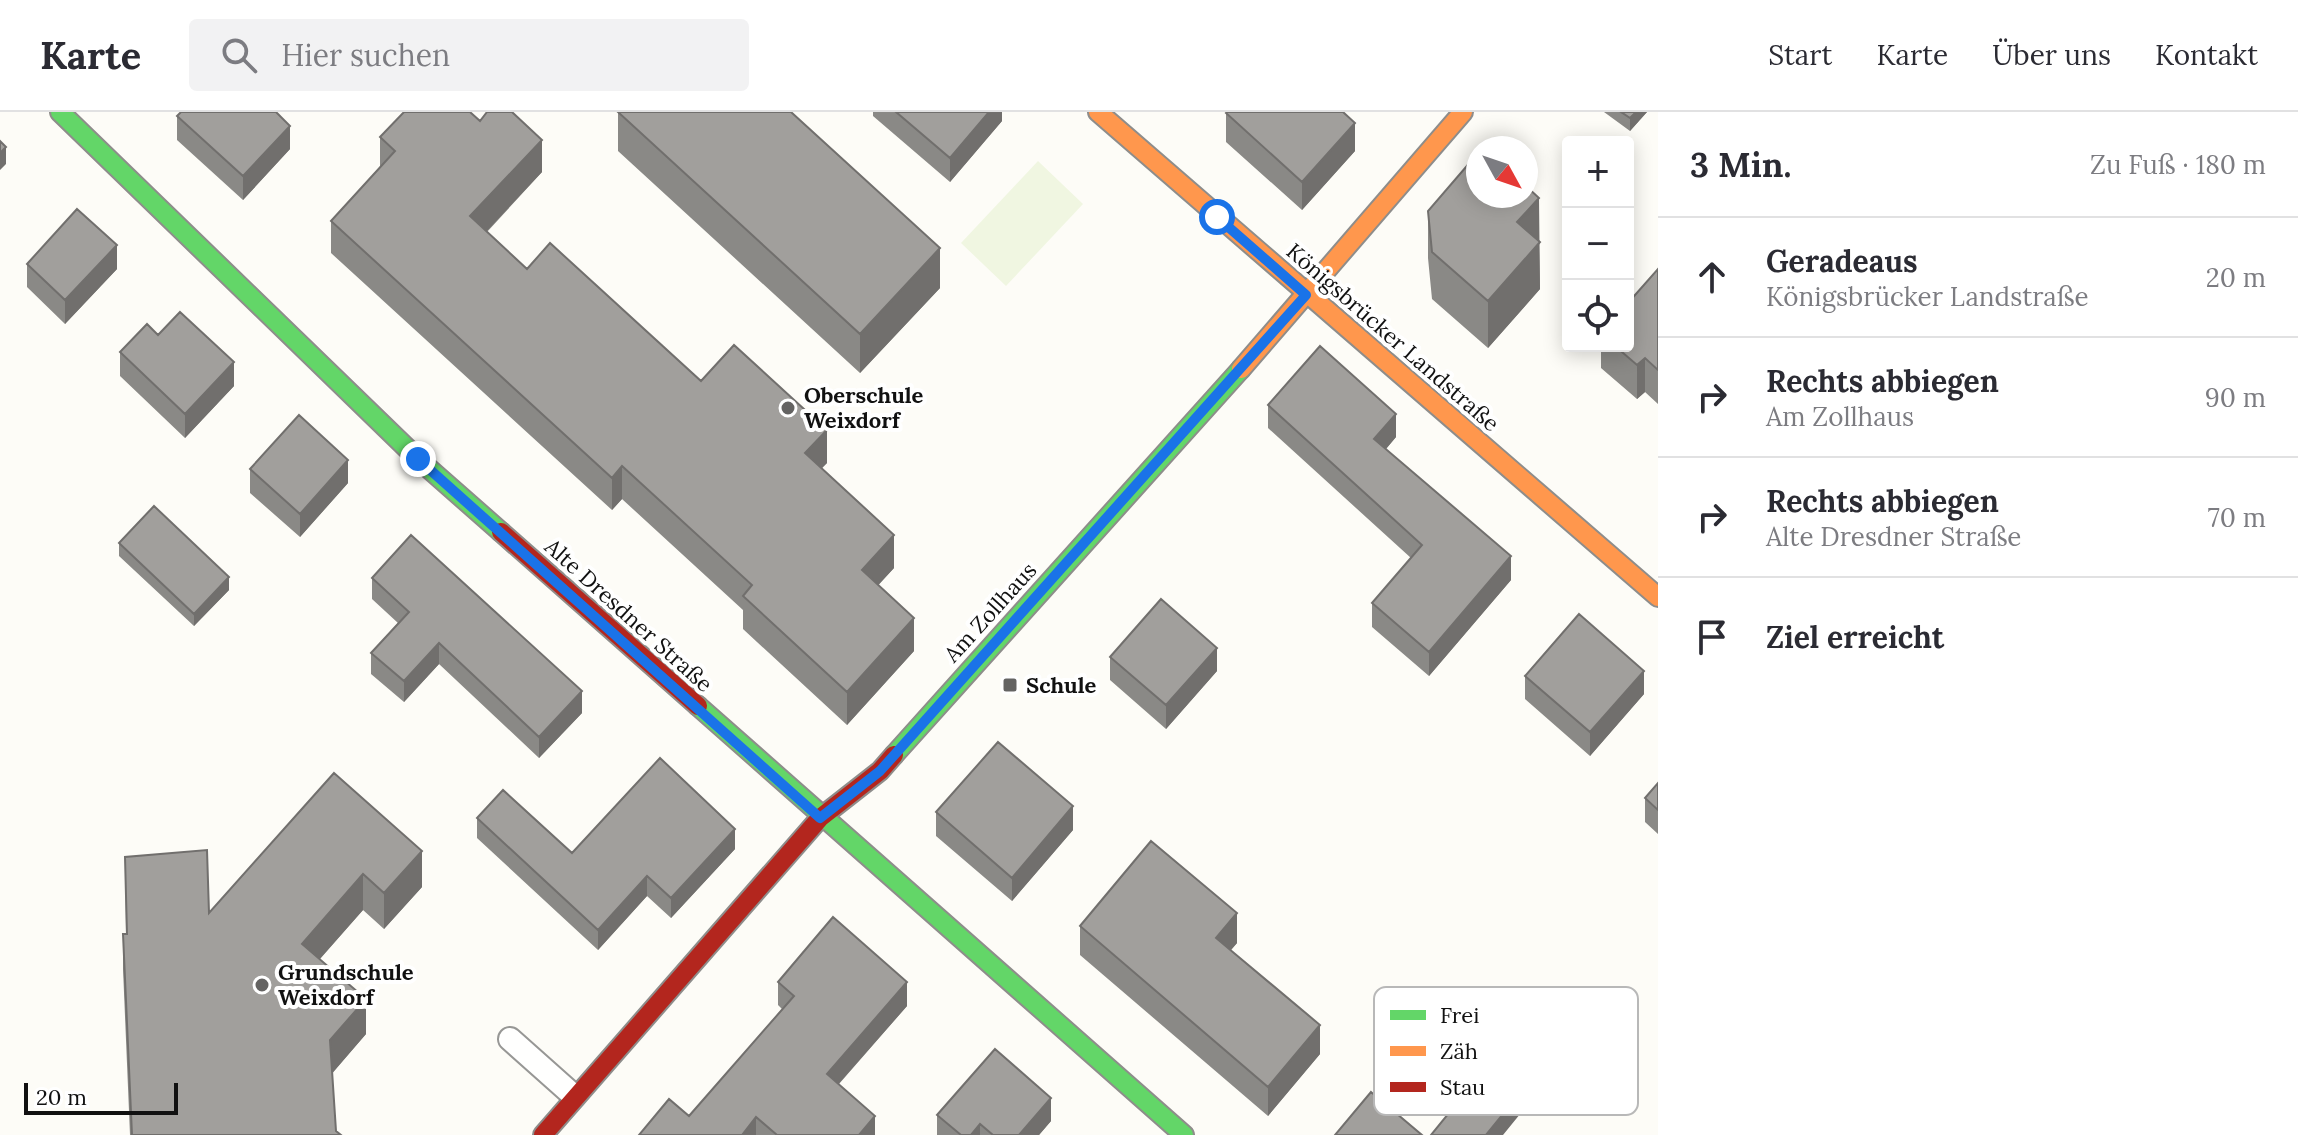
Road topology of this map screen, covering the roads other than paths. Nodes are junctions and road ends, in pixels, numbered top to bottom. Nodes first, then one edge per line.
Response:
1 (60, 112) edge
2 (1098, 112) edge
3 (1463, 112) edge
4 (1306, 295) junction
5 (1658, 597) edge
6 (820, 818) junction
7 (510, 1039) dead end
8 (574, 1096) junction
9 (543, 1135) edge
10 (1184, 1135) edge

1 - 6 street, Alte Dresdner Straße
2 - 4 street, Königsbrücker Landstraße
3 - 4 street, Am Zollhaus
4 - 5 street, Königsbrücker Landstraße
4 - 6 street, Am Zollhaus
6 - 8 street, Am Zollhaus
6 - 10 street, Alte Dresdner Straße
7 - 8 lane
8 - 9 street, Am Zollhaus

